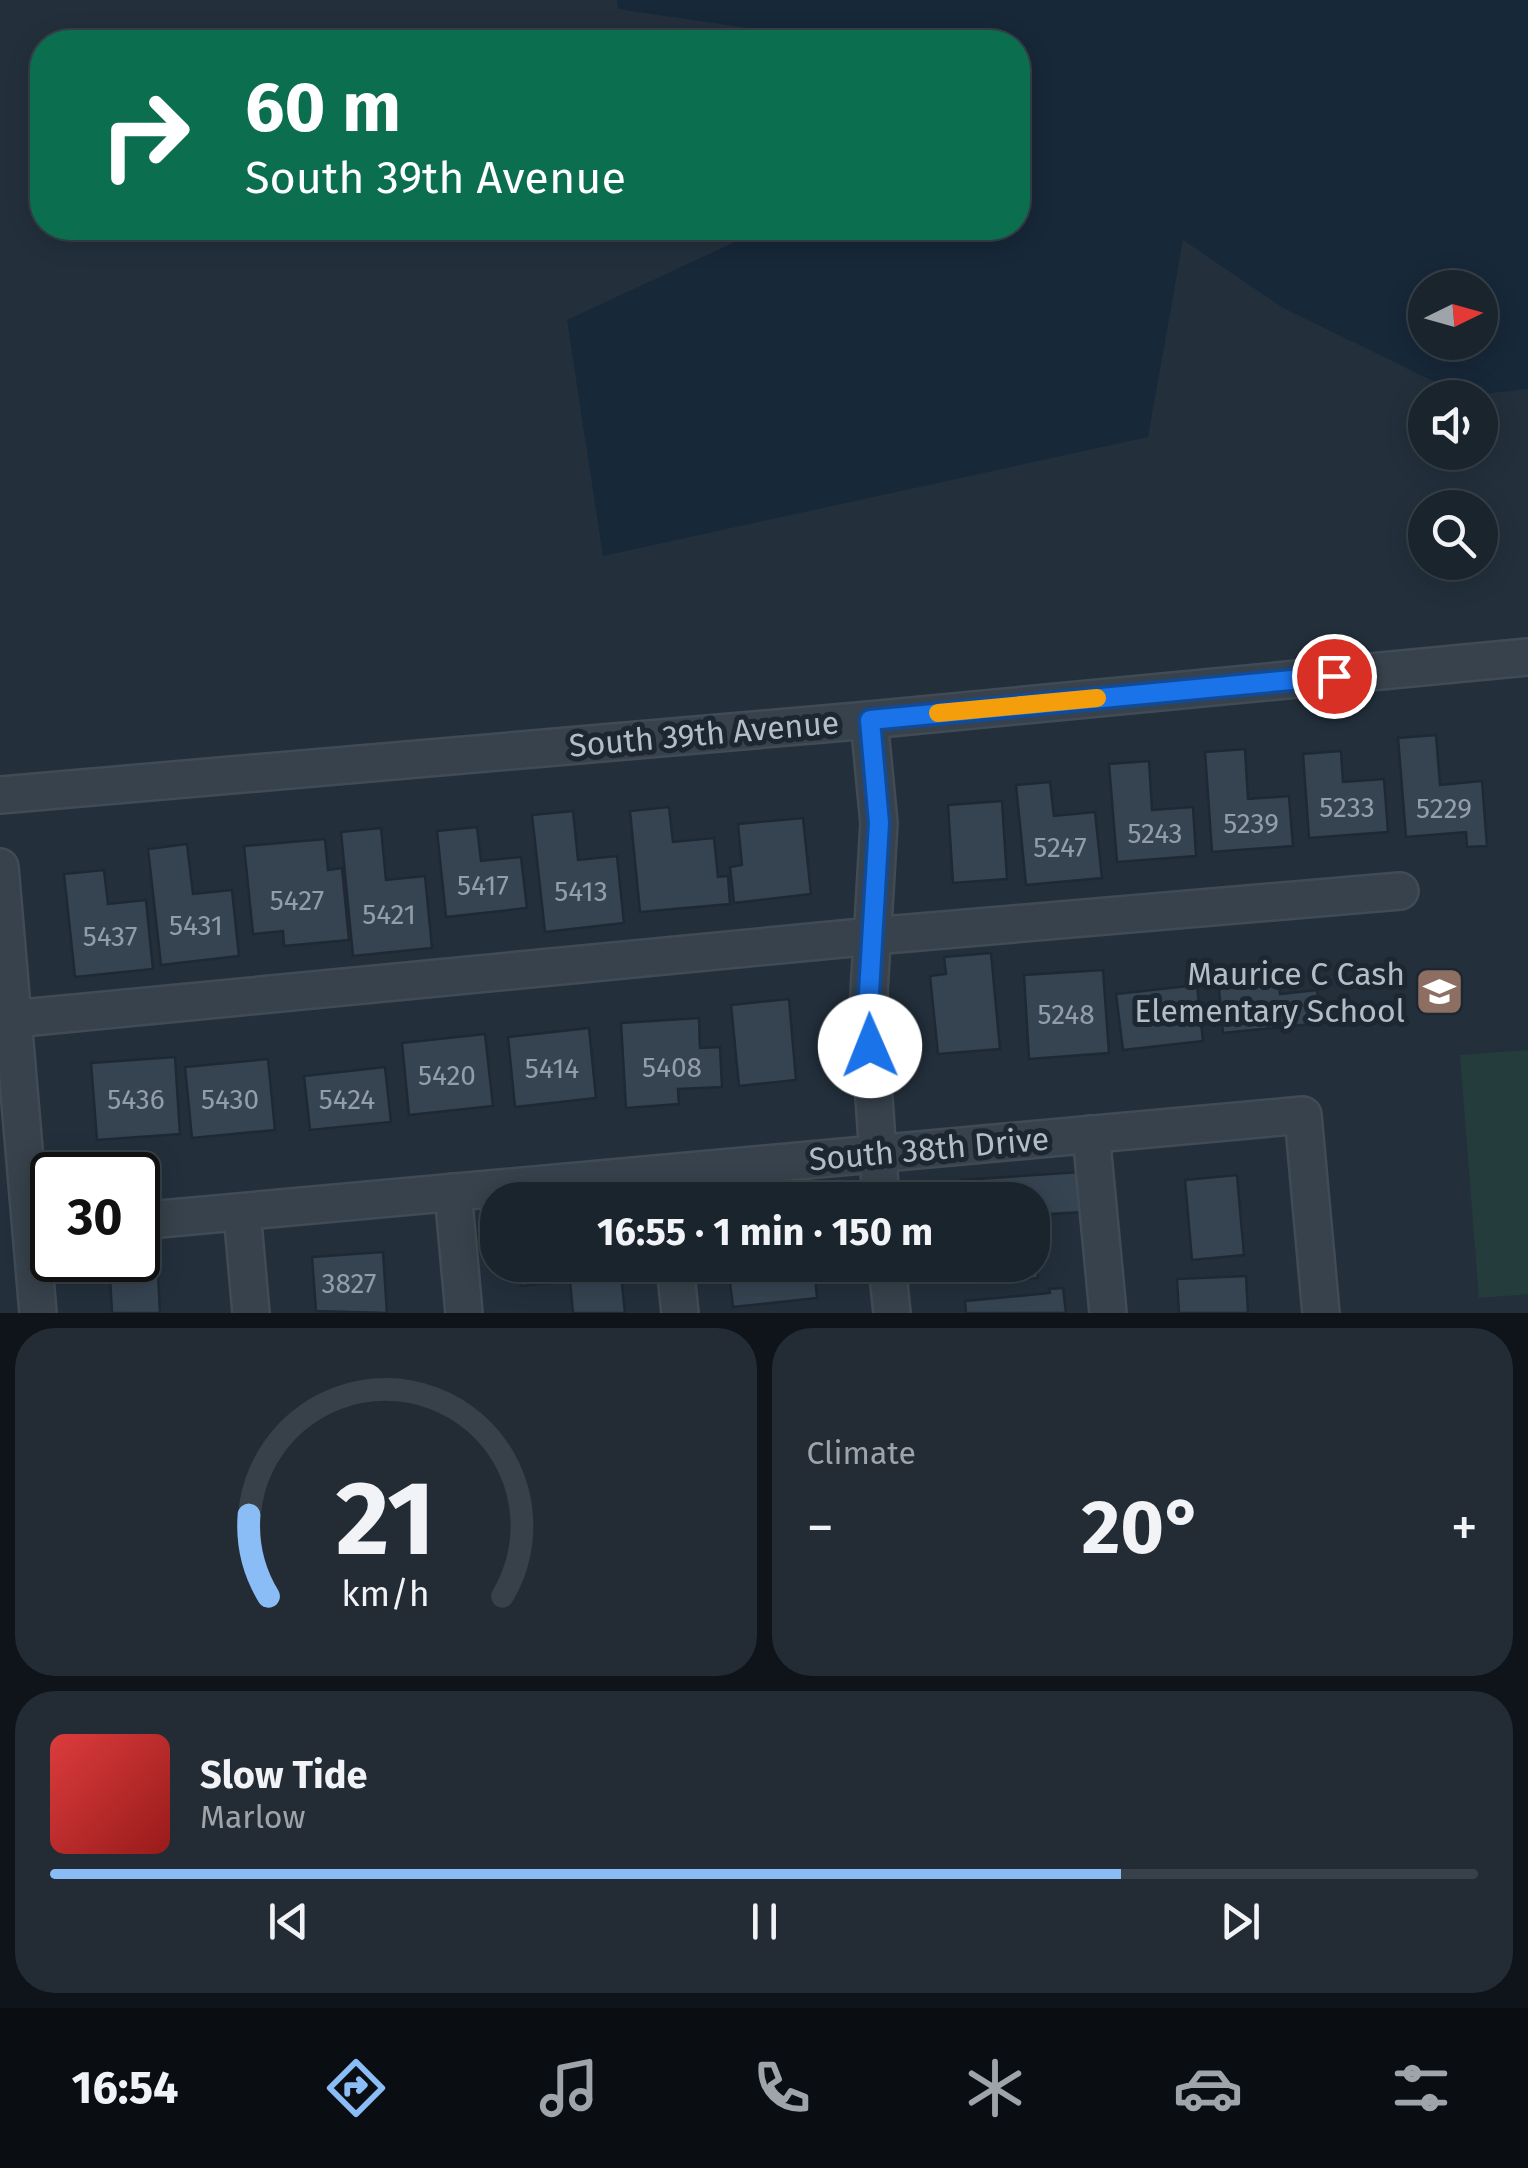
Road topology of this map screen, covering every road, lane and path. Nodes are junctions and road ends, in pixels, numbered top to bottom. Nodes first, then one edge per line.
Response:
1 (1528, 657) edge
2 (870, 720) junction
3 (0, 795) edge
4 (0, 867) edge
5 (1400, 891) dead end
6 (872, 936) junction
7 (12, 1019) junction
8 (11, 1128) edge
9 (1091, 1134) junction
10 (877, 1153) junction
11 (693, 1182) edge
12 (879, 1182) edge
13 (30, 1191) edge
14 (480, 1191) edge
15 (453, 1192) junction
16 (242, 1212) junction
17 (160, 1219) edge
18 (39, 1282) edge
19 (677, 1282) edge
20 (889, 1282) edge
21 (38, 1313) edge
22 (251, 1313) edge
23 (464, 1313) edge
24 (680, 1313) edge
25 (892, 1313) edge
26 (1108, 1313) edge
27 (1321, 1313) edge

1 - 2 street, South 39th Avenue
2 - 3 street, South 39th Avenue
2 - 6 street
4 - 7 street
5 - 6 street
6 - 7 street
6 - 10 street
7 - 8 street
8 - 13 street
9 - 10 street, South 38th Drive
9 - 26 street
9 - 27 street, South 38th Drive
10 - 11 street, South 38th Drive
10 - 12 street
14 - 15 street, South 38th Drive
15 - 16 street, South 38th Drive
15 - 23 street
16 - 17 street, South 38th Drive
16 - 22 street
18 - 21 street
19 - 24 street
20 - 25 street

